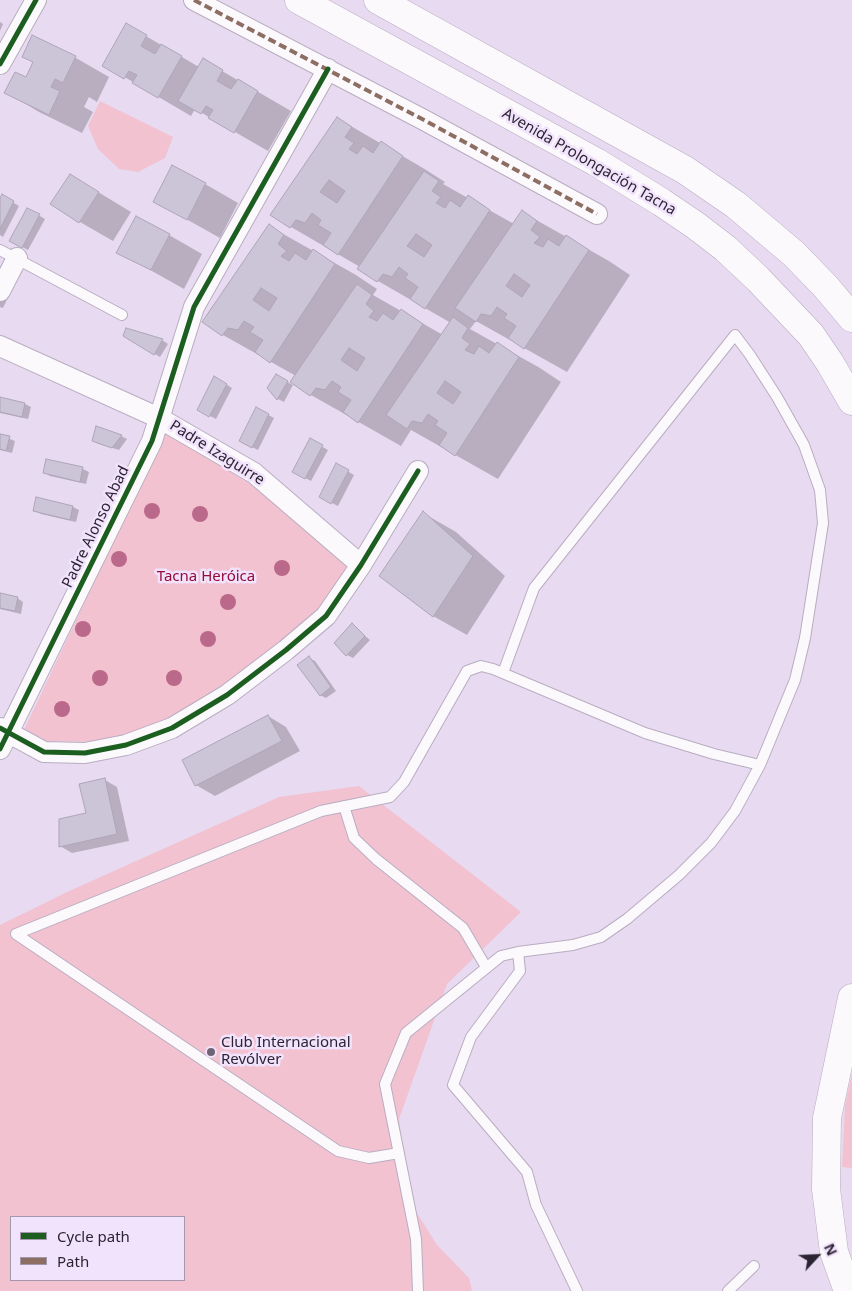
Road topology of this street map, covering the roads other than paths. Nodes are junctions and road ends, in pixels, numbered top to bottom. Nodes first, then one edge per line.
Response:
1 (36, 0) edge
2 (194, 0) edge
3 (299, 0) edge
4 (378, 0) edge
5 (0, 64) edge
6 (328, 69) junction
7 (597, 214) dead end
8 (8, 254) edge
9 (0, 291) edge
10 (122, 316) dead end
11 (852, 318) edge
12 (0, 346) edge
13 (852, 401) edge
14 (159, 418) junction
15 (418, 471) dead end
16 (361, 565) junction
17 (503, 673) junction
18 (3, 736) edge
19 (760, 765) junction
20 (344, 806) junction
21 (518, 952) junction
22 (486, 967) junction
23 (852, 998) edge
24 (399, 1153) junction
25 (754, 1266) dead end
26 (418, 1291) edge
27 (577, 1291) edge
28 (728, 1291) edge
29 (848, 1291) edge

1 - 5 street
2 - 6 street
3 - 13 main road, Avenida Prolongación Tacna
4 - 11 main road
6 - 7 street
6 - 14 street, Padre Alonso Abad
8 - 9 street
8 - 10 lane
12 - 14 street, Padre Izaguirre
14 - 16 street, Padre Izaguirre
14 - 18 street, Padre Alonso Abad
15 - 16 street
16 - 18 street
17 - 19 lane
17 - 19 lane
17 - 20 lane
19 - 21 lane
20 - 22 lane
20 - 24 lane
21 - 22 lane
21 - 27 lane
22 - 24 lane
23 - 29 main road
24 - 26 lane
25 - 28 lane

